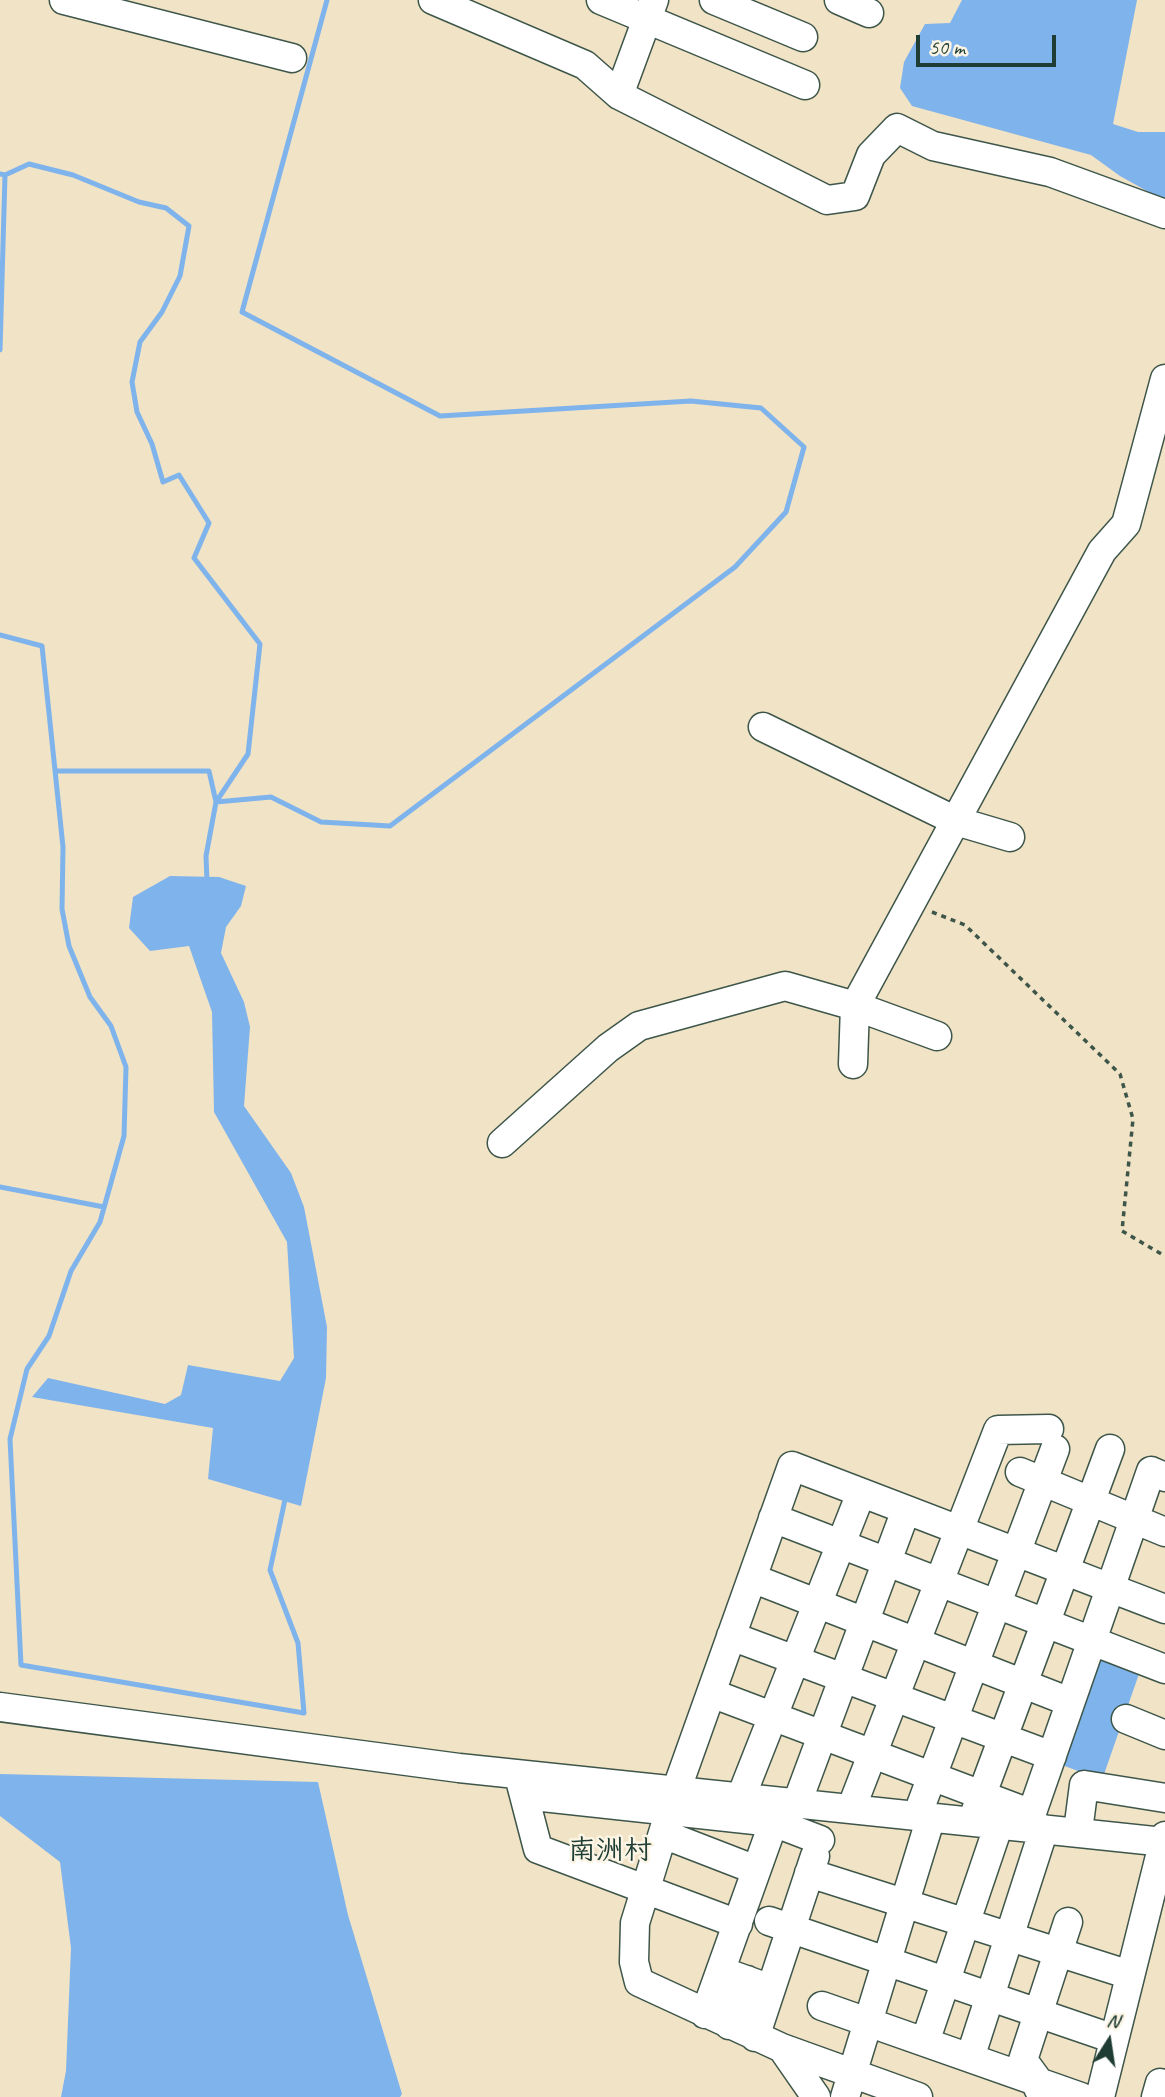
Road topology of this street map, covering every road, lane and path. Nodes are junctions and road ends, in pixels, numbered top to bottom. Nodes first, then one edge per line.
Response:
1 (64, 0) edge
2 (433, 0) edge
3 (601, 0) edge
4 (714, 0) edge
5 (839, 0) edge
6 (748, 6) edge
7 (650, 10) edge
8 (869, 13) dead end
9 (803, 37) dead end
10 (728, 53) junction
11 (292, 58) dead end
12 (805, 86) dead end
13 (619, 95) junction
14 (1165, 214) edge
15 (1165, 379) edge
16 (762, 727) dead end
17 (956, 821) junction
18 (1010, 837) dead end
19 (910, 904) junction
20 (855, 1006) junction
21 (937, 1036) dead end
22 (853, 1064) dead end
23 (502, 1143) dead end
24 (1165, 1256) edge
25 (1110, 1448) dead end
26 (1158, 1474) edge
27 (1031, 1476) junction
28 (861, 1493) junction
29 (1091, 1501) junction
30 (906, 1510) junction
31 (773, 1518) junction
32 (1134, 1519) junction
33 (959, 1530) junction
34 (1165, 1532) edge
35 (841, 1545) junction
36 (1017, 1552) junction
37 (886, 1562) junction
38 (1065, 1571) junction
39 (752, 1577) junction
40 (939, 1582) junction
41 (1110, 1588) junction
42 (818, 1604) junction
43 (997, 1605) junction
44 (1165, 1609) edge
45 (864, 1622) junction
46 (1045, 1623) junction
47 (731, 1636) junction
48 (1092, 1641) junction
49 (916, 1642) junction
50 (795, 1660) junction
51 (974, 1665) junction
52 (1165, 1669) edge
53 (844, 1678) junction
54 (1023, 1684) junction
55 (711, 1693) junction
56 (894, 1696) junction
57 (1070, 1702) junction
58 (0, 1707) edge
59 (773, 1717) junction
60 (954, 1719) junction
61 (1126, 1719) dead end
62 (822, 1735) junction
63 (1165, 1735) edge
64 (1003, 1737) junction
65 (872, 1754) junction
66 (1052, 1756) junction
67 (932, 1777) junction
68 (521, 1784) junction
69 (981, 1795) junction
70 (741, 1797) junction
71 (1165, 1798) edge
72 (841, 1808) junction
73 (784, 1809) junction
74 (670, 1812) junction
75 (924, 1816) junction
76 (985, 1823) junction
77 (1034, 1823) junction
78 (1077, 1831) junction
79 (820, 1840) junction
80 (1165, 1840) edge
81 (756, 1870) junction
82 (809, 1873) junction
83 (646, 1889) junction
84 (905, 1904) junction
85 (1156, 1908) edge
86 (1068, 1922) dead end
87 (738, 1923) junction
88 (965, 1923) junction
89 (780, 1925) junction
90 (1009, 1937) junction
91 (1058, 1952) junction
92 (887, 1961) junction
93 (1130, 1975) junction
94 (746, 1980) junction
95 (946, 1981) junction
96 (990, 1997) junction
97 (822, 2006) dead end
98 (1038, 2013) junction
99 (717, 2020) junction
100 (868, 2022) junction
101 (755, 2037) junction
102 (1115, 2039) junction
103 (925, 2042) junction
104 (782, 2048) junction
105 (970, 2058) junction
106 (849, 2085) edge
107 (1037, 2090) edge
108 (816, 2097) edge
109 (918, 2097) edge
110 (1081, 2097) edge
111 (1100, 2097) edge

1 - 11 street
2 - 13 street
3 - 7 street
4 - 6 street
5 - 8 street
6 - 9 street
6 - 10 street
7 - 10 street
7 - 13 street
10 - 12 street
13 - 14 street
15 - 17 street
16 - 17 street
17 - 18 street
17 - 19 street
19 - 20 street
19 - 24 path
20 - 21 street
20 - 22 street
20 - 23 street
25 - 29 street
26 - 32 street
27 - 29 street
27 - 33 street
27 - 36 street
28 - 30 street
28 - 31 street
28 - 35 street
29 - 32 street
29 - 38 street
30 - 33 street
30 - 37 street
31 - 35 street
31 - 39 street
32 - 34 street
32 - 41 street
33 - 36 street
33 - 40 street
35 - 37 street
35 - 42 street
36 - 38 street
36 - 43 street
37 - 40 street
37 - 45 street
38 - 41 street
38 - 46 street
39 - 42 street
39 - 47 street
40 - 43 street
40 - 49 street
41 - 44 street
41 - 48 street
42 - 45 street
42 - 50 street
43 - 46 street
43 - 51 street
45 - 49 street
45 - 53 street
46 - 48 street
46 - 54 street
47 - 50 street
47 - 55 street
48 - 52 street
48 - 57 street
49 - 51 street
49 - 56 street
50 - 53 street
50 - 59 street
51 - 54 street
51 - 60 street
53 - 56 street
53 - 62 street
54 - 57 street
54 - 64 street
55 - 59 street
55 - 74 street
56 - 60 street
56 - 65 street
57 - 66 street
58 - 68 street
59 - 62 street
59 - 70 street
60 - 64 street
60 - 67 street
61 - 63 street
62 - 65 street
62 - 73 street
64 - 66 street
64 - 69 street
65 - 67 street
65 - 72 street
66 - 77 street
67 - 69 street
67 - 75 street
68 - 74 street
68 - 83 street
69 - 76 street
69 - 77 street
70 - 73 street
70 - 74 street
71 - 78 street
72 - 73 street
72 - 75 street
72 - 79 street
73 - 74 street
73 - 79 street
73 - 81 street
74 - 81 street
74 - 83 street
75 - 76 street
75 - 84 street
76 - 77 street
76 - 88 street
77 - 78 street
77 - 90 street
78 - 80 street
79 - 82 street
80 - 85 street
81 - 87 street
82 - 84 street
82 - 89 street
83 - 87 street
83 - 99 street
84 - 88 street
84 - 92 street
85 - 93 street
86 - 91 street
87 - 94 street
88 - 90 street
88 - 95 street
89 - 92 street
89 - 94 street
90 - 91 street
90 - 96 street
91 - 93 street
91 - 98 street
92 - 95 street
92 - 100 street
93 - 102 street
94 - 99 street
94 - 101 street
95 - 96 street
95 - 103 street
96 - 98 street
96 - 105 street
97 - 100 street
98 - 102 street
98 - 107 street
99 - 101 street
100 - 103 street
100 - 106 street
101 - 104 street
102 - 111 street
103 - 105 street
104 - 106 street
104 - 108 street
105 - 107 street
106 - 109 street
107 - 110 street

